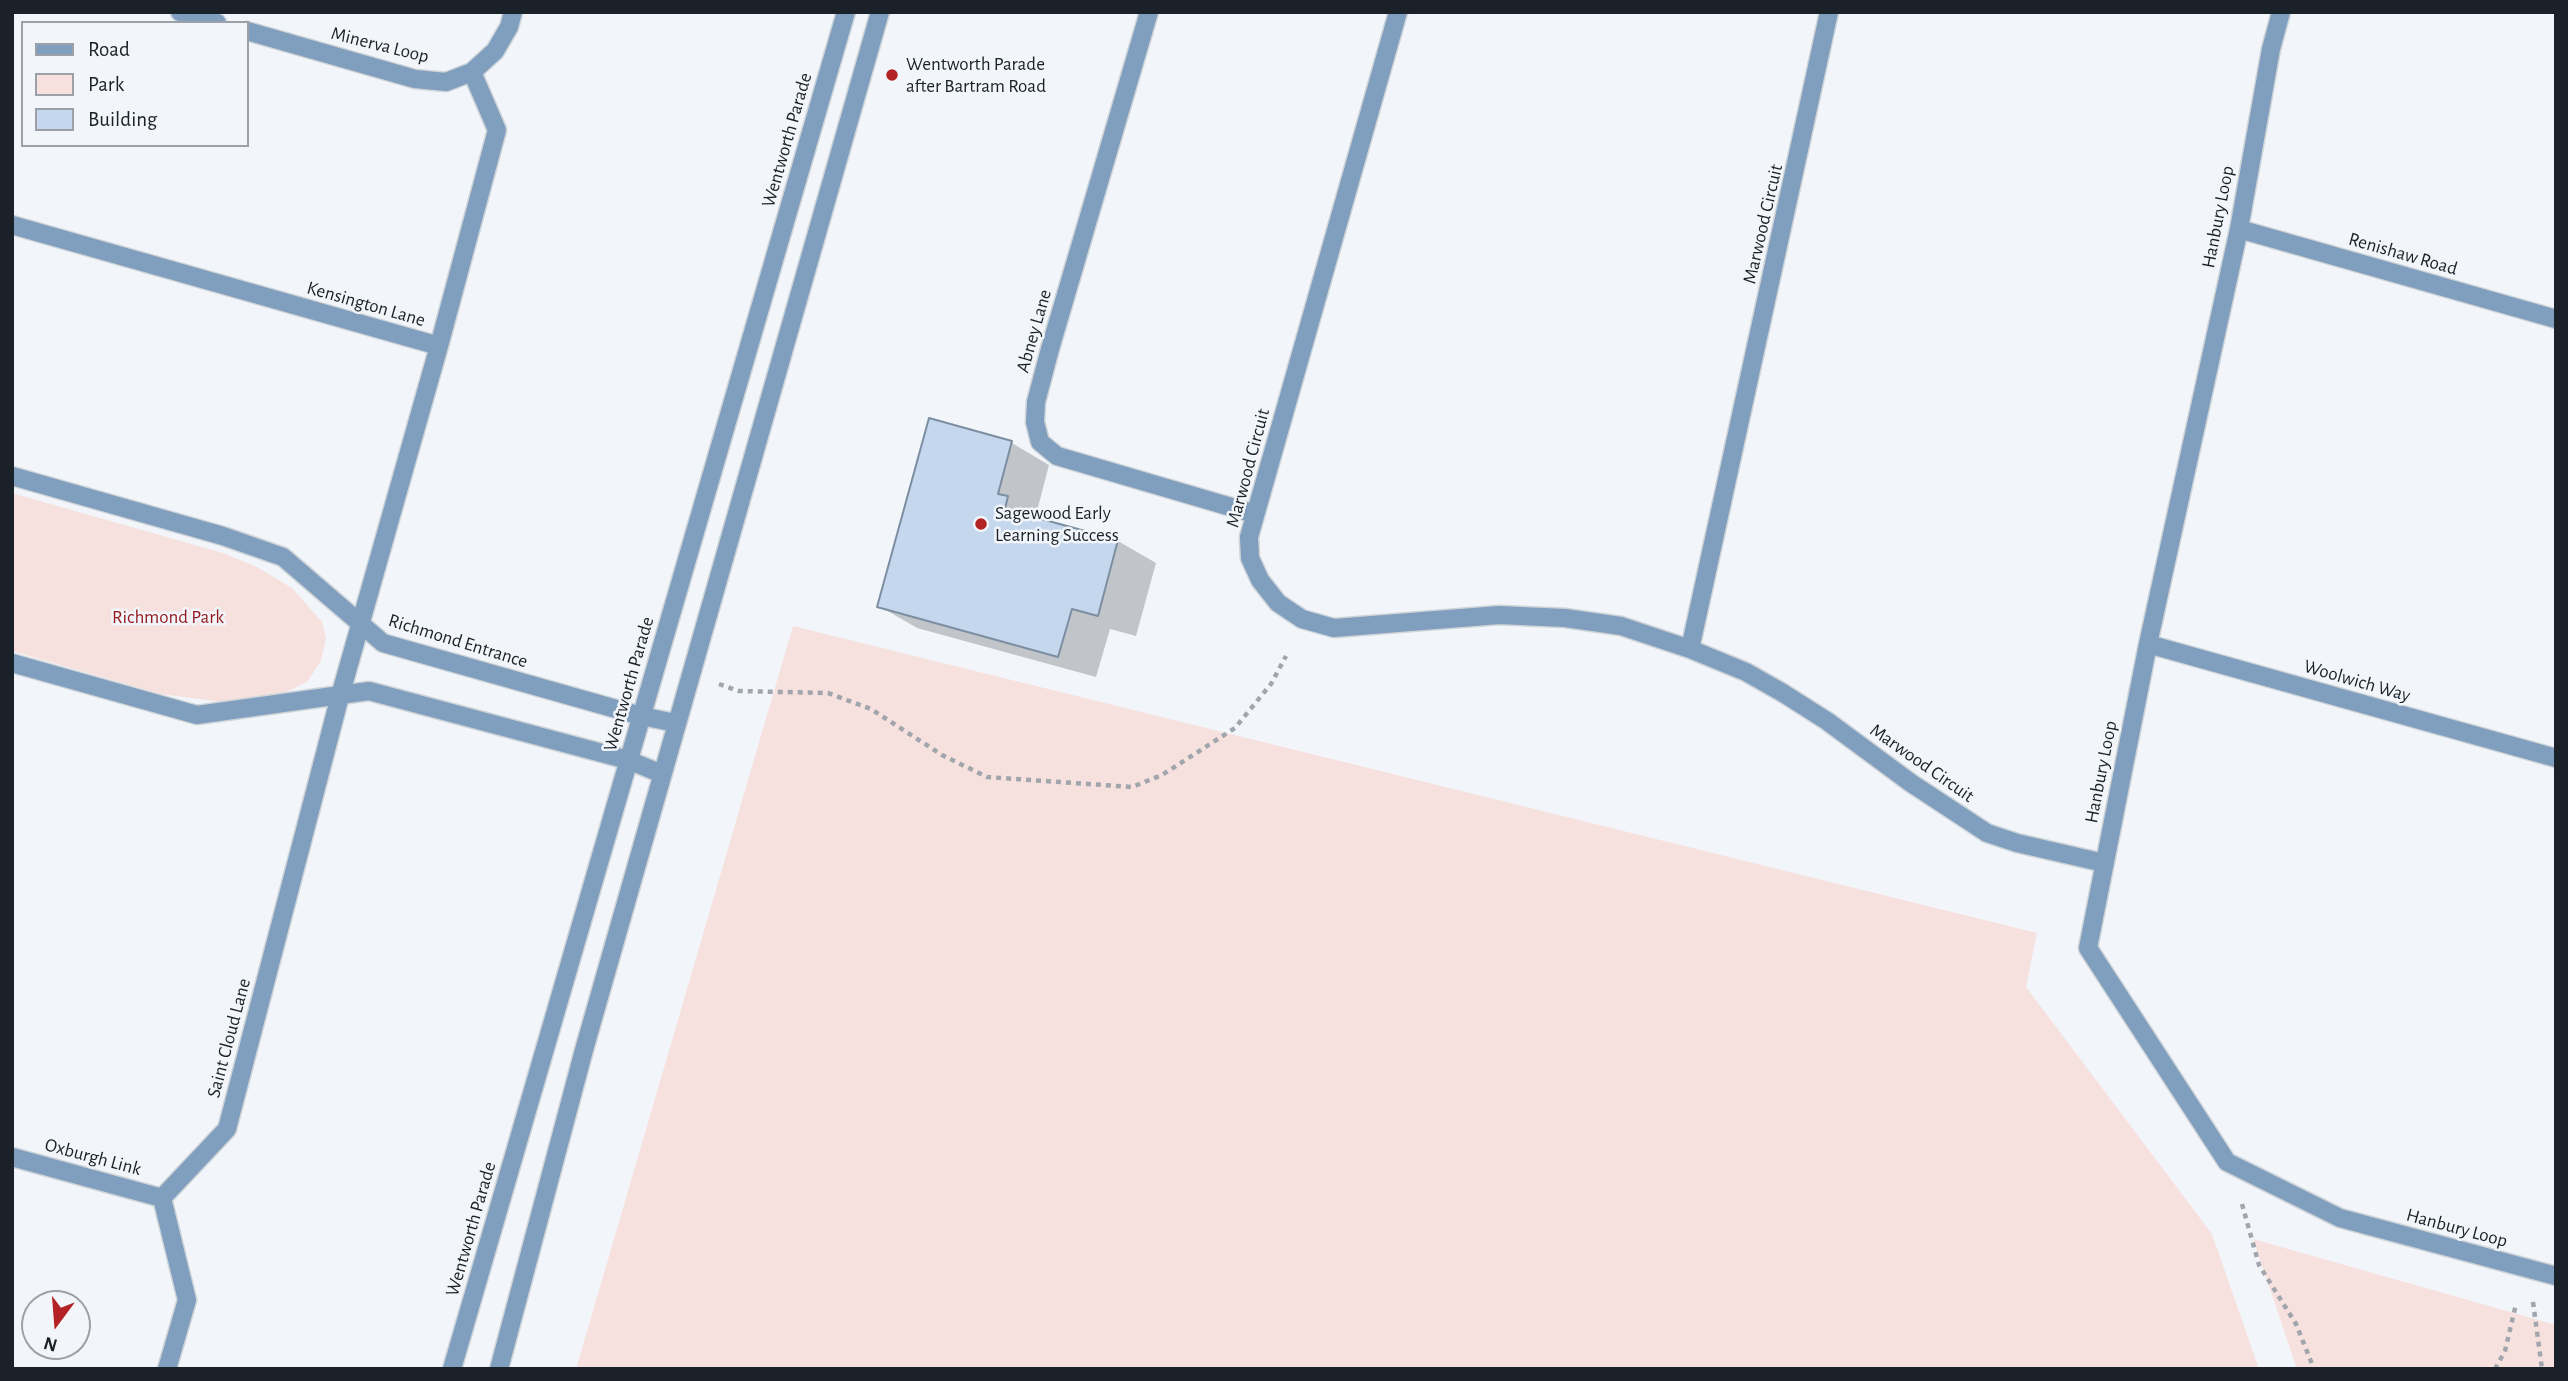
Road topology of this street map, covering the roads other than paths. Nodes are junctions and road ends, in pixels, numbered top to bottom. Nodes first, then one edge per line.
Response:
1 (180, 12) edge
2 (513, 12) edge
3 (846, 12) edge
4 (880, 12) edge
5 (1149, 12) edge
6 (1398, 12) edge
7 (1829, 12) edge
8 (2281, 12) edge
9 (210, 21) edge
10 (248, 31) edge
11 (472, 72) junction
12 (12, 225) edge
13 (2239, 229) junction
14 (2556, 319) edge
15 (439, 346) junction
16 (12, 476) edge
17 (1255, 514) junction
18 (361, 627) junction
19 (2148, 644) junction
20 (1690, 649) junction
21 (12, 663) edge
22 (340, 696) junction
23 (641, 716) junction
24 (676, 723) junction
25 (2556, 758) edge
26 (628, 760) junction
27 (662, 774) junction
28 (2104, 863) junction
29 (12, 1157) edge
30 (162, 1198) junction
31 (2556, 1276) edge
32 (167, 1369) edge
33 (452, 1369) edge
34 (499, 1369) edge

1 - 9 street
2 - 11 street, Minerva Loop
3 - 23 street, Wentworth Parade
4 - 24 street
5 - 17 street, Abney Lane
6 - 17 street, Marwood Circuit
7 - 20 street, Marwood Circuit
8 - 13 street, Hanbury Loop
10 - 11 street, Minerva Loop
11 - 15 street
12 - 15 street, Kensington Lane
13 - 14 street, Renishaw Road
13 - 19 street, Hanbury Loop
15 - 18 street, Kensington Lane
16 - 18 street, Richmond Entrance
17 - 20 street, Marwood Circuit
18 - 22 street, Kensington Lane
18 - 23 street, Richmond Entrance
19 - 25 street, Woolwich Way
19 - 28 street, Hanbury Loop
20 - 28 street, Marwood Circuit
21 - 22 street
22 - 26 street
22 - 30 street, Saint Cloud Lane
23 - 24 street, Richmond Entrance
23 - 26 street, Wentworth Parade
24 - 27 street
26 - 27 street
26 - 33 street, Wentworth Parade
27 - 34 street
28 - 31 street, Hanbury Loop
29 - 30 street, Oxburgh Link
30 - 32 street

